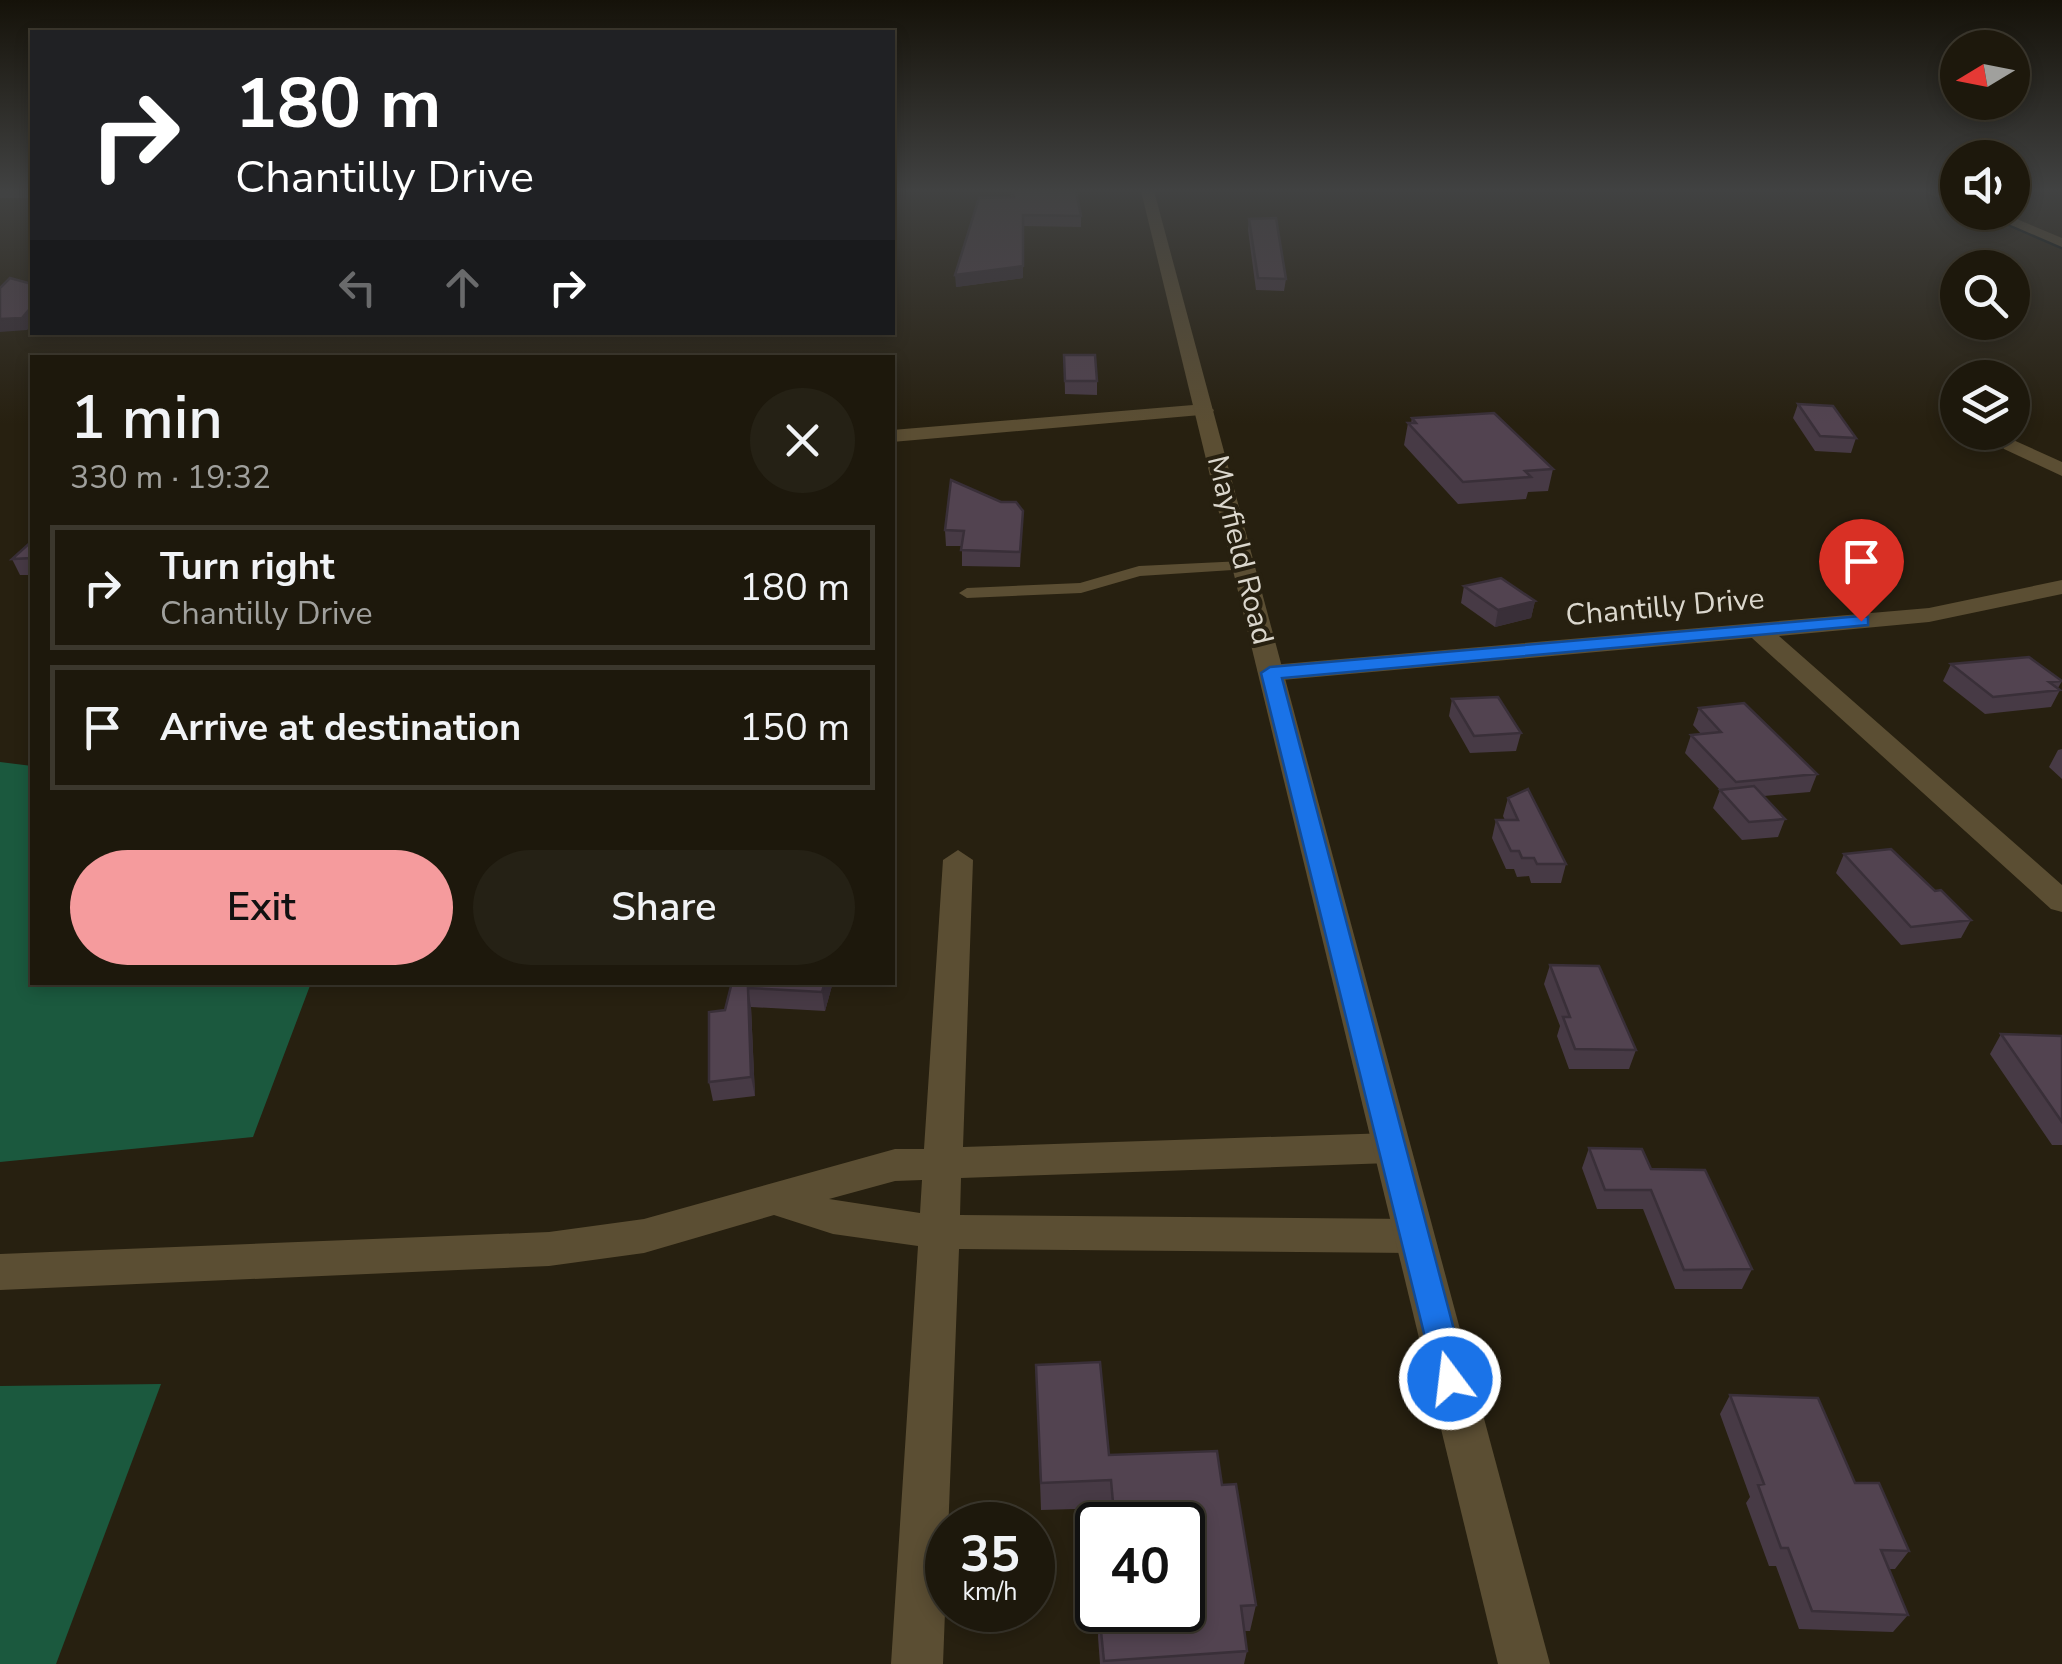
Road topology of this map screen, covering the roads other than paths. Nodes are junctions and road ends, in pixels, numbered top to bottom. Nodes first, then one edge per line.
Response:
1 (1168, 269) edge
2 (1205, 410) junction
3 (895, 436) edge
4 (2023, 450) edge
5 (2062, 470) edge
6 (1243, 566) junction
7 (2062, 587) edge
8 (967, 593) dead end
9 (1759, 631) junction
10 (1270, 673) junction
11 (958, 860) dead end
12 (2062, 902) edge
13 (1390, 1148) junction
14 (942, 1163) junction
15 (774, 1199) junction
16 (936, 1232) junction
17 (1413, 1236) junction
18 (0, 1272) edge
19 (917, 1664) edge
20 (1524, 1664) edge

1 - 2 street, Mayfield Road
2 - 3 street
2 - 6 street, Mayfield Road
4 - 5 street
6 - 8 lane
6 - 10 street, Mayfield Road
7 - 9 street, Chantilly Drive
9 - 10 street, Chantilly Drive
9 - 12 street
10 - 13 street, Mayfield Road
11 - 14 street
13 - 14 street
13 - 17 street, Mayfield Road
14 - 15 street
14 - 16 street
15 - 16 street
15 - 18 street
16 - 17 street
16 - 19 street
17 - 20 street, Mayfield Road

